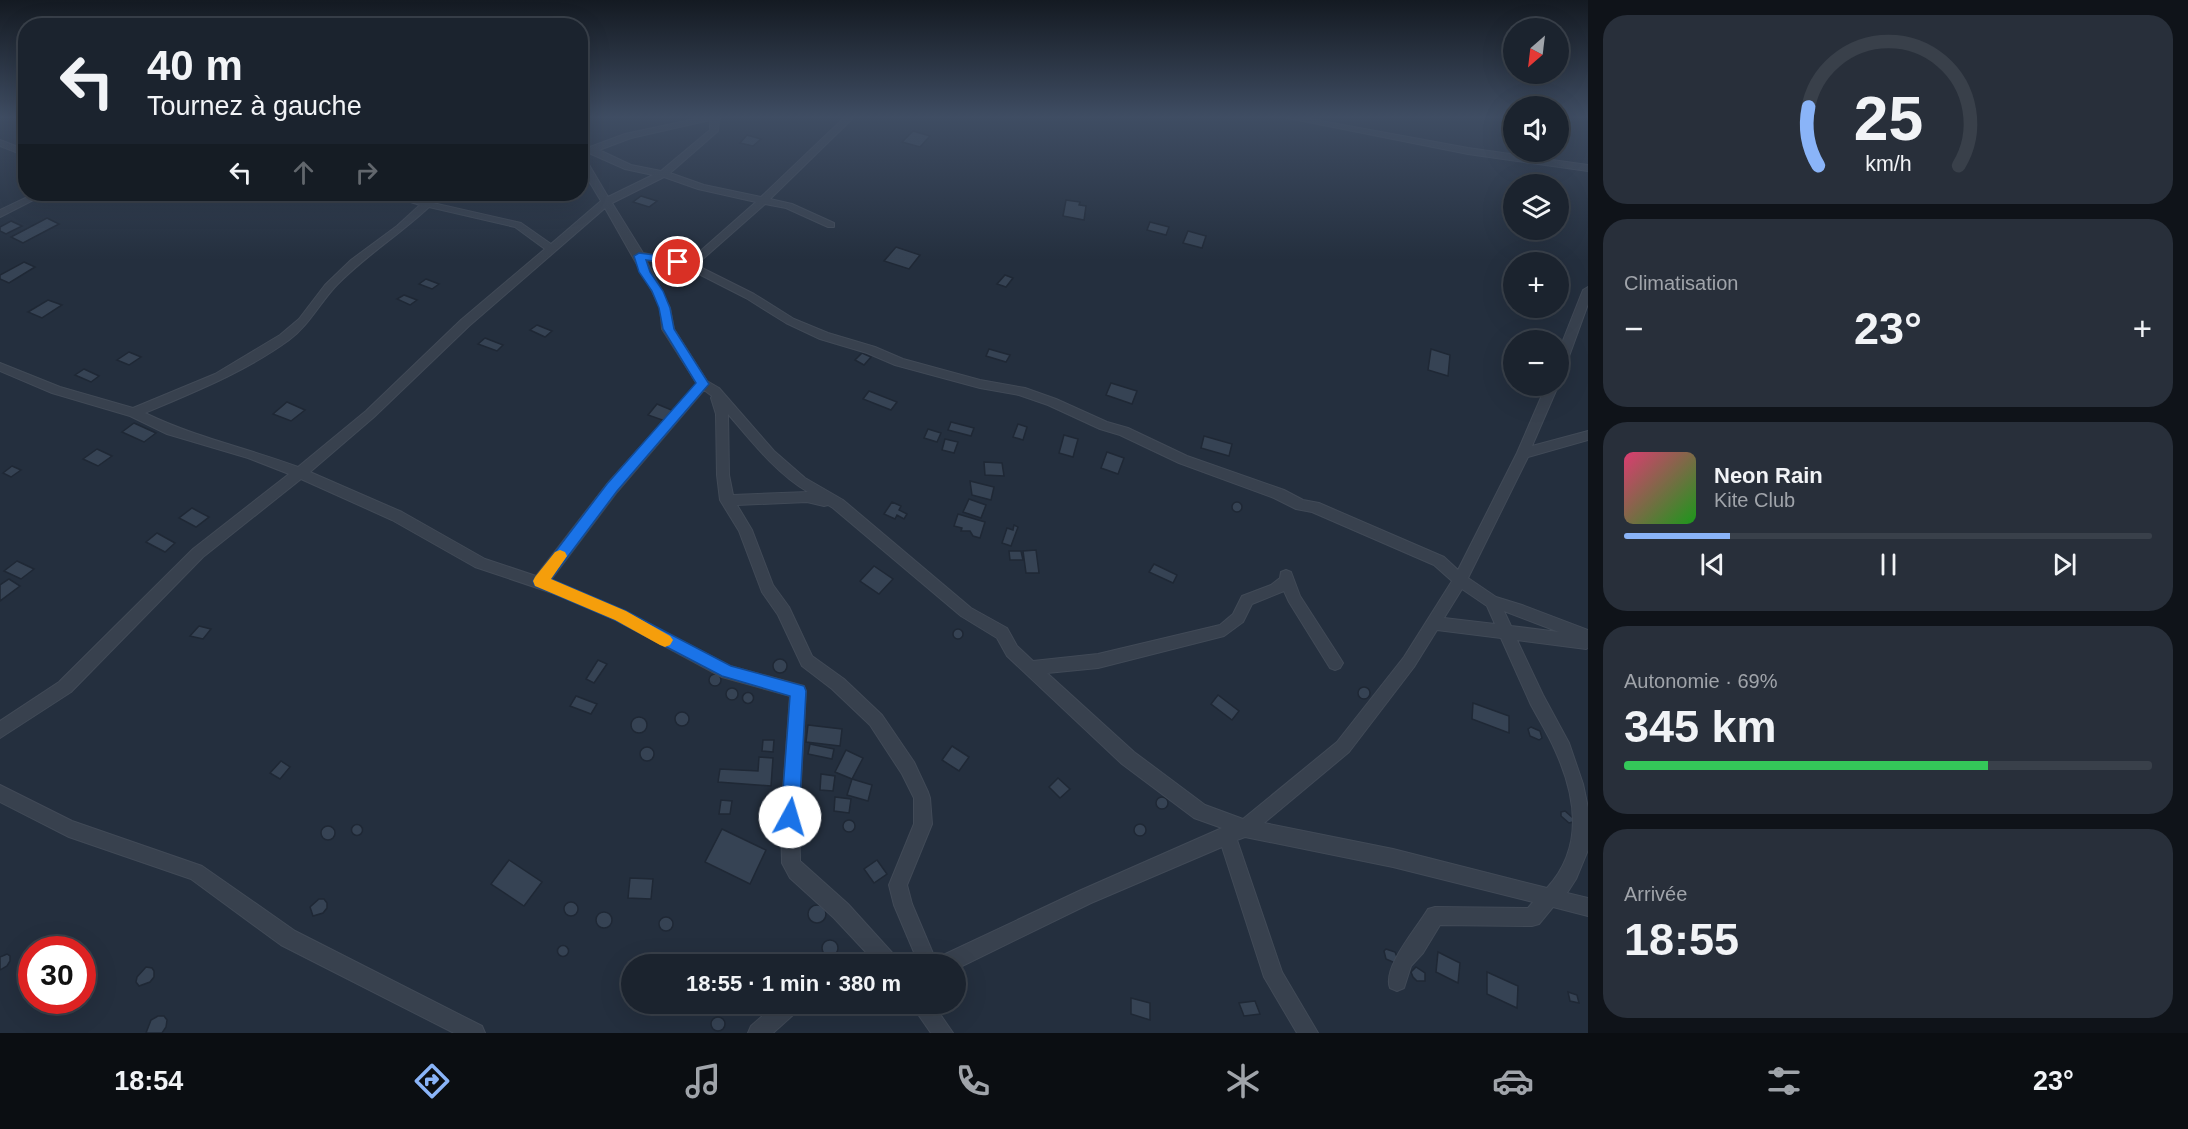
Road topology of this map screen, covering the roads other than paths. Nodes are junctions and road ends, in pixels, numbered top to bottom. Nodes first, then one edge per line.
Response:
1 (589, 164) edge
2 (620, 164) edge
3 (675, 164) edge
4 (802, 164) edge
5 (1561, 164) edge
6 (1588, 168) edge
7 (663, 174) junction
8 (765, 200) junction
9 (26, 201) edge
10 (412, 201) edge
11 (421, 201) edge
12 (431, 201) edge
13 (606, 202) junction
14 (426, 204) junction
15 (0, 214) edge
16 (410, 220) junction
17 (831, 225) dead end
18 (552, 249) junction
19 (639, 256) junction
20 (689, 266) junction
21 (1588, 290) edge
22 (1569, 341) edge
23 (0, 367) edge
24 (709, 387) junction
25 (1548, 396) edge
26 (134, 413) junction
27 (1588, 435) edge
28 (1523, 453) junction
29 (300, 473) junction
30 (727, 500) junction
31 (838, 504) junction
32 (1460, 580) junction
33 (541, 581) junction
34 (1492, 602) junction
35 (1433, 623) junction
36 (1505, 632) junction
37 (1588, 637) edge
38 (1588, 642) edge
39 (1335, 663) dead end
40 (1030, 668) junction
41 (0, 730) edge
42 (0, 793) edge
43 (1245, 828) junction
44 (1227, 835) junction
45 (1549, 898) junction
46 (1588, 907) edge
47 (880, 954) edge
48 (924, 954) edge
49 (966, 954) edge
50 (1397, 981) dead end
51 (778, 1014) edge
52 (929, 1014) edge
53 (475, 1033) edge
54 (758, 1033) edge
55 (943, 1033) edge
56 (1308, 1033) edge

1 - 13 street
2 - 7 street
3 - 7 street
4 - 8 street
5 - 6 street
7 - 8 street
7 - 13 street
8 - 17 street
8 - 20 street
9 - 15 street
10 - 16 street
11 - 14 street
12 - 14 street
13 - 18 street
13 - 19 street
14 - 16 street
14 - 18 street
16 - 26 street
18 - 29 street
19 - 20 street
19 - 24 street
20 - 32 street
21 - 22 street
23 - 26 street
24 - 30 street
24 - 31 street
24 - 33 street
25 - 28 street
26 - 29 street
27 - 28 street
28 - 32 street
29 - 33 street
29 - 41 street
30 - 31 street
30 - 48 street
31 - 40 street
32 - 34 street
32 - 35 street
33 - 47 street
34 - 36 street
34 - 37 street
35 - 36 street
35 - 43 street
36 - 38 street
36 - 45 street
39 - 40 street
40 - 43 street
42 - 53 street
43 - 44 street
43 - 45 street
44 - 49 street
44 - 56 street
45 - 46 street
45 - 50 street
51 - 54 street
52 - 55 street

